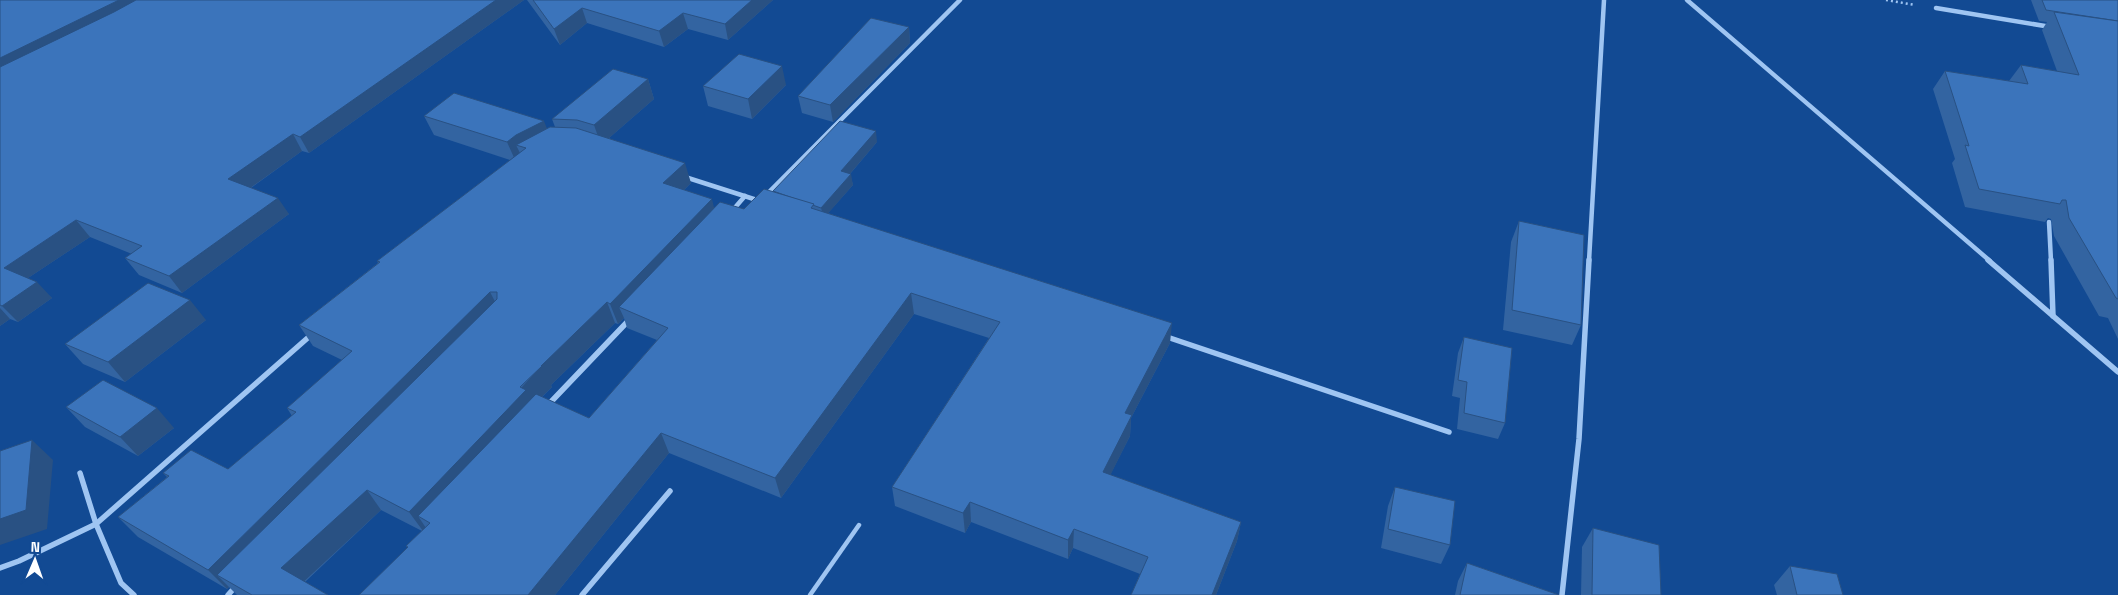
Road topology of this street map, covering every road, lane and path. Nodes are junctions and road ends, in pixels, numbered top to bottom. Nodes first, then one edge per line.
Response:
1 (960, 0) edge
2 (1604, 0) edge
3 (1687, 0) edge
4 (1886, 0) edge
5 (1936, 8) joint
6 (2060, 29) edge
7 (679, 175) edge
8 (745, 196) junction
9 (760, 201) junction
10 (770, 204) edge
11 (725, 218) edge
12 (2049, 222) dead end
13 (636, 312) edge
14 (2053, 316) junction
15 (314, 333) edge
16 (1157, 334) edge
17 (2118, 372) edge
18 (540, 414) edge
19 (1449, 432) dead end
20 (80, 473) dead end
21 (670, 491) dead end
22 (96, 524) junction
23 (859, 525) dead end
24 (0, 568) edge
25 (242, 581) edge
26 (134, 595) edge
27 (228, 595) edge
28 (582, 595) edge
29 (810, 595) edge
30 (1562, 595) edge

1 - 9 street
2 - 30 street
3 - 14 street
4 - 5 path
5 - 6 street
7 - 8 street
8 - 9 street
8 - 11 street
9 - 10 street
12 - 14 street
13 - 18 street
14 - 17 street
15 - 22 street
16 - 19 street
20 - 22 street
21 - 28 street
22 - 24 street
22 - 26 street
23 - 29 lane
25 - 27 street

